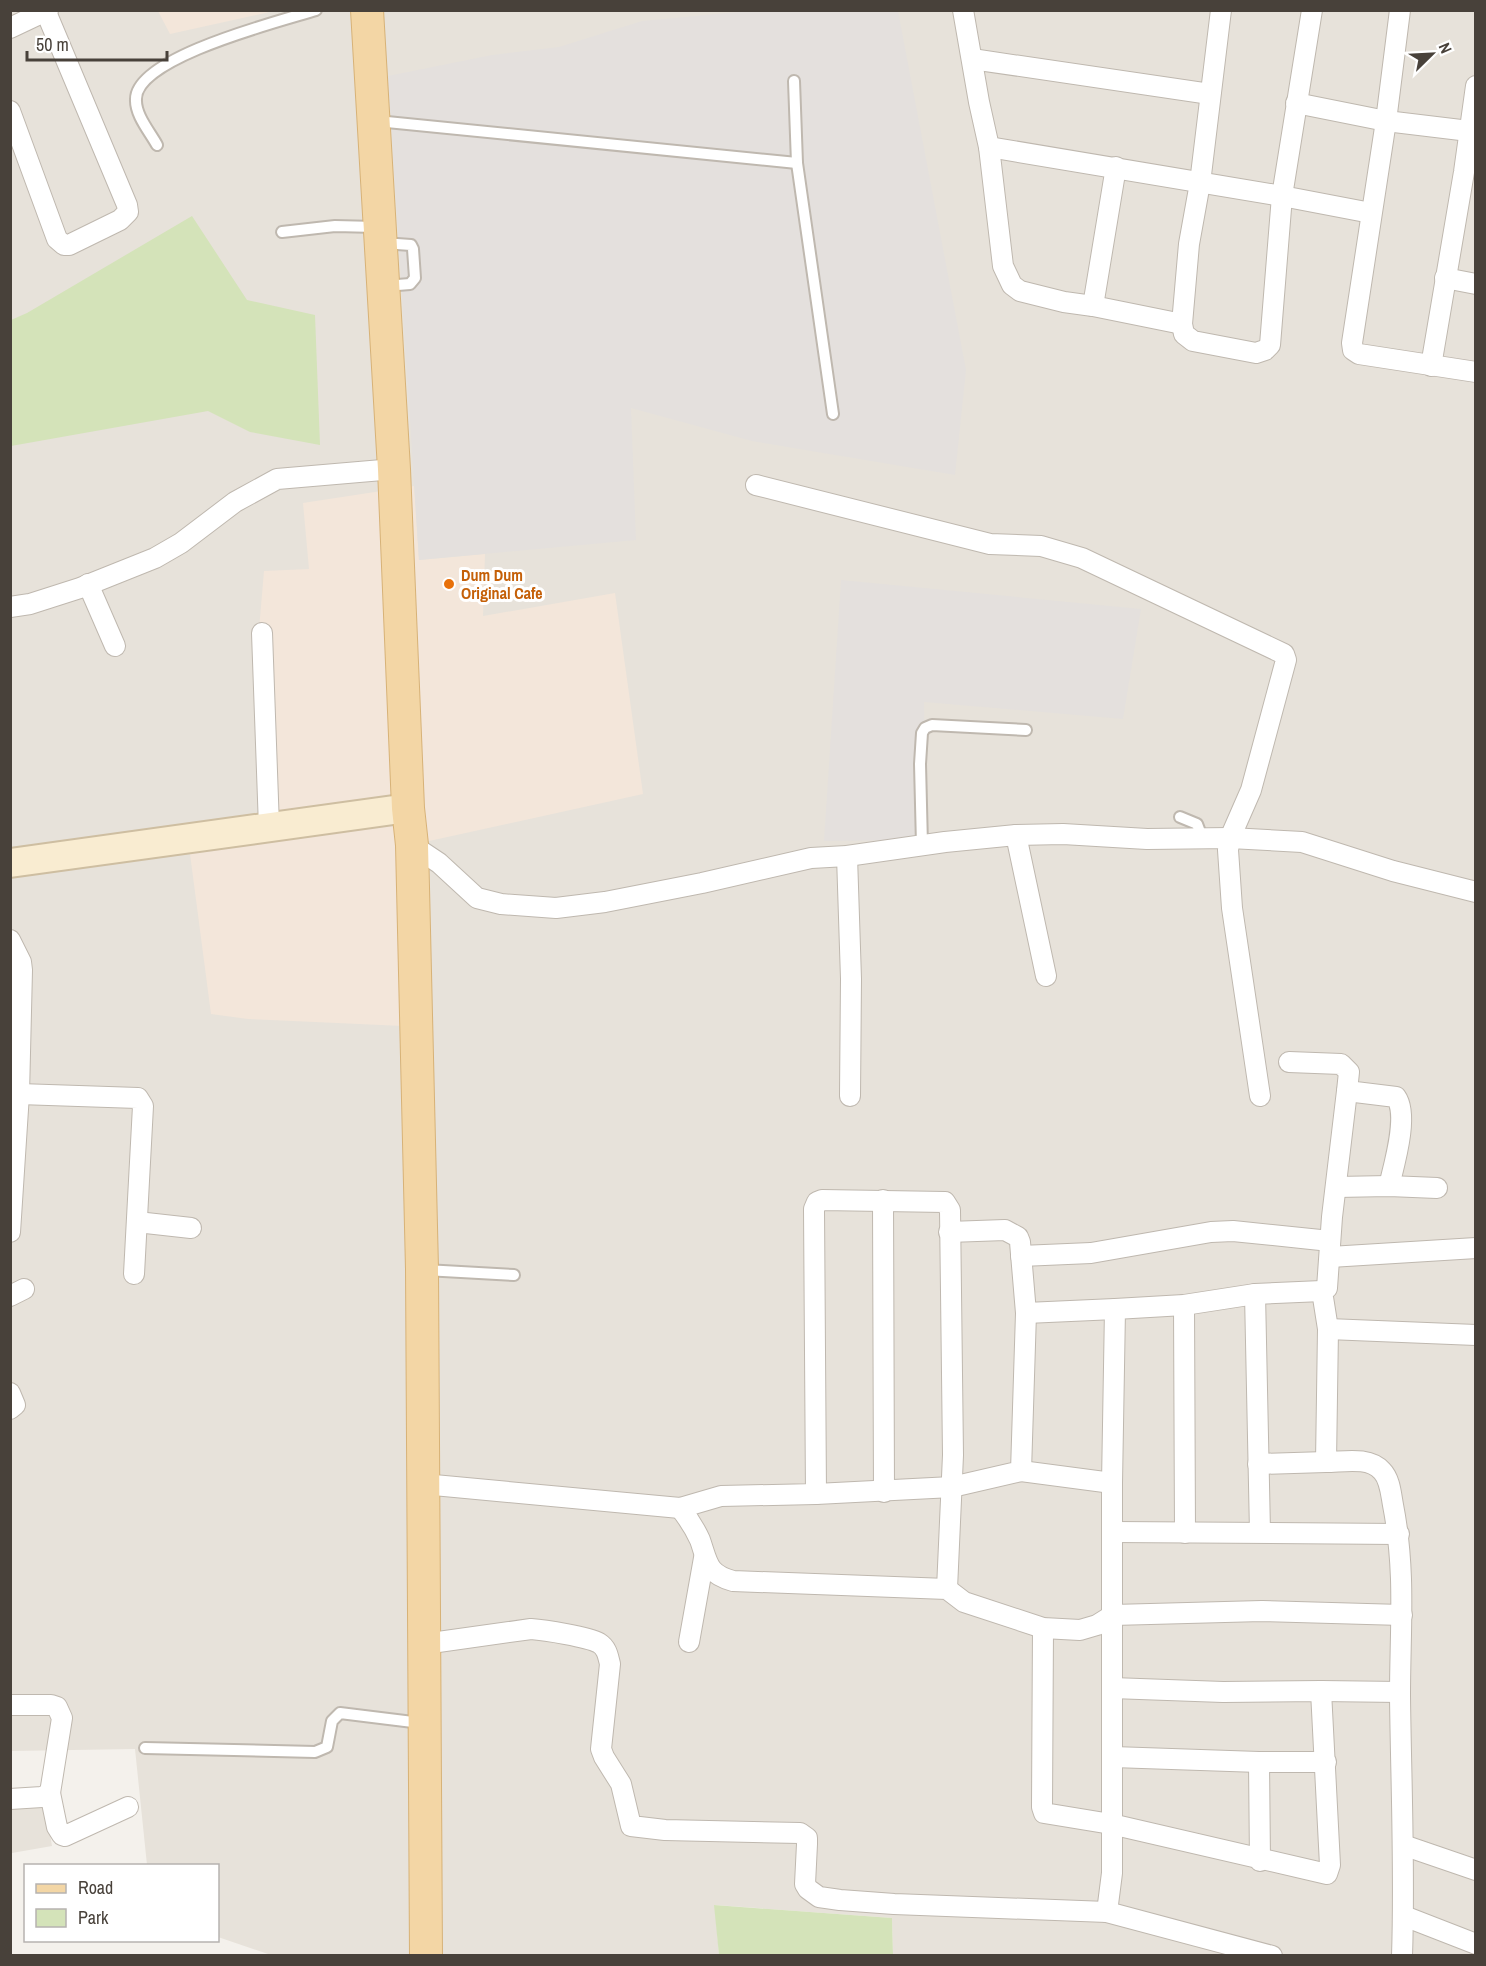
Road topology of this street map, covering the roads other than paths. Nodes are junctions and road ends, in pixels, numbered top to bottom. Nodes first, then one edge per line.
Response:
1 (316, 10) edge
2 (367, 10) edge
3 (963, 10) edge
4 (1312, 10) edge
5 (1400, 10) edge
6 (47, 11) edge
7 (1217, 11) edge
8 (10, 28) edge
9 (972, 60) junction
10 (794, 81) dead end
11 (1476, 86) edge
12 (1210, 94) junction
13 (1296, 103) junction
14 (10, 111) edge
15 (1386, 120) junction
16 (374, 121) junction
17 (1469, 131) junction
18 (157, 145) dead end
19 (989, 147) junction
20 (797, 163) junction
21 (1116, 167) junction
22 (1470, 174) edge
23 (1200, 183) junction
24 (1282, 196) junction
25 (1371, 213) junction
26 (282, 232) dead end
27 (380, 235) junction
28 (1445, 278) junction
29 (1476, 284) edge
30 (1093, 306) junction
31 (1182, 324) junction
32 (1431, 366) junction
33 (1476, 372) edge
34 (833, 414) dead end
35 (394, 469) junction
36 (756, 485) dead end
37 (88, 584) junction
38 (10, 607) edge
39 (262, 633) dead end
40 (115, 646) dead end
41 (1026, 730) dead end
42 (1180, 817) dead end
43 (270, 827) junction
44 (410, 828) junction
45 (1016, 835) junction
46 (1230, 838) junction
47 (1203, 840) junction
48 (922, 845) junction
49 (847, 856) junction
50 (10, 863) edge
51 (1476, 892) edge
52 (10, 940) edge
53 (1046, 976) dead end
54 (15, 1036) edge
55 (1289, 1062) dead end
56 (1347, 1090) junction
57 (19, 1094) junction
58 (850, 1096) dead end
59 (1260, 1096) dead end
60 (1389, 1186) junction
61 (1337, 1187) junction
62 (1437, 1188) dead end
63 (883, 1200) junction
64 (137, 1222) junction
65 (191, 1228) dead end
66 (10, 1232) edge
67 (949, 1232) junction
68 (1476, 1248) edge
69 (1330, 1249) junction
70 (1021, 1256) junction
71 (422, 1269) junction
72 (134, 1274) dead end
73 (514, 1275) dead end
74 (1322, 1291) junction
75 (1256, 1294) junction
76 (1184, 1305) junction
77 (1115, 1309) junction
78 (1026, 1313) junction
79 (1328, 1329) junction
80 (1476, 1335) edge
81 (10, 1393) edge
82 (10, 1409) edge
83 (1326, 1462) junction
84 (1258, 1464) junction
85 (1021, 1471) junction
86 (1112, 1483) junction
87 (423, 1484) junction
88 (952, 1487) junction
89 (884, 1492) junction
90 (816, 1494) junction
91 (680, 1508) junction
92 (1113, 1532) junction
93 (1260, 1532) junction
94 (1185, 1533) junction
95 (1399, 1534) junction
96 (704, 1558) junction
97 (947, 1589) junction
98 (1113, 1615) junction
99 (1402, 1615) junction
100 (1043, 1628) junction
101 (689, 1642) dead end
102 (423, 1644) junction
103 (1112, 1688) junction
104 (1321, 1692) junction
105 (1400, 1692) junction
106 (10, 1705) edge
107 (424, 1724) junction
108 (145, 1748) dead end
109 (1113, 1757) junction
110 (1259, 1762) junction
111 (1326, 1762) junction
112 (50, 1793) junction
113 (10, 1799) edge
114 (128, 1807) dead end
115 (1111, 1824) junction
116 (1403, 1845) junction
117 (1260, 1861) junction
118 (1476, 1870) edge
119 (1107, 1912) junction
120 (1404, 1916) junction
121 (1476, 1944) edge
122 (426, 1956) edge
123 (1272, 1956) edge
124 (1402, 1956) edge

1 - 18 lane
2 - 16 main road
3 - 9 street
4 - 13 street
5 - 15 street
6 - 8 street
6 - 14 street
7 - 12 street
9 - 12 street
9 - 19 street
10 - 20 lane
11 - 17 street
12 - 23 street
13 - 15 street
13 - 24 street
15 - 17 street
15 - 25 street
16 - 20 lane
16 - 27 main road
17 - 22 street
19 - 21 street
19 - 30 street
20 - 34 lane
21 - 23 street
21 - 30 street
22 - 28 street
23 - 24 street
23 - 31 street
24 - 25 street
24 - 31 street
25 - 32 street
26 - 27 lane
27 - 35 main road
28 - 29 street
28 - 32 street
30 - 31 street
32 - 33 street
35 - 37 street
35 - 44 main road
36 - 46 street
37 - 38 street
37 - 40 street
39 - 43 street
41 - 48 lane
42 - 47 lane
43 - 44 street
43 - 50 street
44 - 49 street
44 - 71 main road
45 - 47 street
45 - 48 street
45 - 53 street
46 - 47 street
46 - 51 street
46 - 59 street
48 - 49 street
49 - 58 street
52 - 54 street
54 - 57 street
55 - 56 street
56 - 60 street
56 - 61 street
57 - 64 street
57 - 66 street
60 - 61 street
60 - 62 street
61 - 69 street
63 - 67 street
63 - 89 street
63 - 90 street
64 - 65 street
64 - 72 street
67 - 70 street
67 - 88 street
68 - 69 street
69 - 70 street
69 - 74 street
70 - 78 street
71 - 73 lane
71 - 87 main road
74 - 75 street
74 - 79 street
75 - 76 street
75 - 84 street
76 - 77 street
76 - 94 street
77 - 78 street
77 - 86 street
78 - 85 street
79 - 80 street
79 - 83 street
81 - 82 street
83 - 84 street
83 - 95 street
84 - 93 street
85 - 86 street
85 - 88 street
86 - 92 street
87 - 91 street
87 - 102 main road
88 - 89 street
88 - 97 street
89 - 90 street
90 - 91 street
91 - 96 street
92 - 94 street
92 - 98 street
93 - 94 street
93 - 95 street
95 - 99 street
96 - 97 street
96 - 101 street
97 - 100 street
98 - 99 street
98 - 100 street
98 - 103 street
99 - 105 street
100 - 115 street
102 - 107 main road
102 - 119 street
103 - 104 street
103 - 109 street
104 - 105 street
104 - 111 street
105 - 116 street
106 - 112 street
107 - 108 lane
107 - 122 main road
109 - 110 street
109 - 115 street
110 - 111 street
110 - 117 street
111 - 117 street
112 - 113 street
112 - 114 street
115 - 117 street
115 - 119 street
116 - 118 street
116 - 120 street
119 - 123 street
120 - 121 street
120 - 124 street

